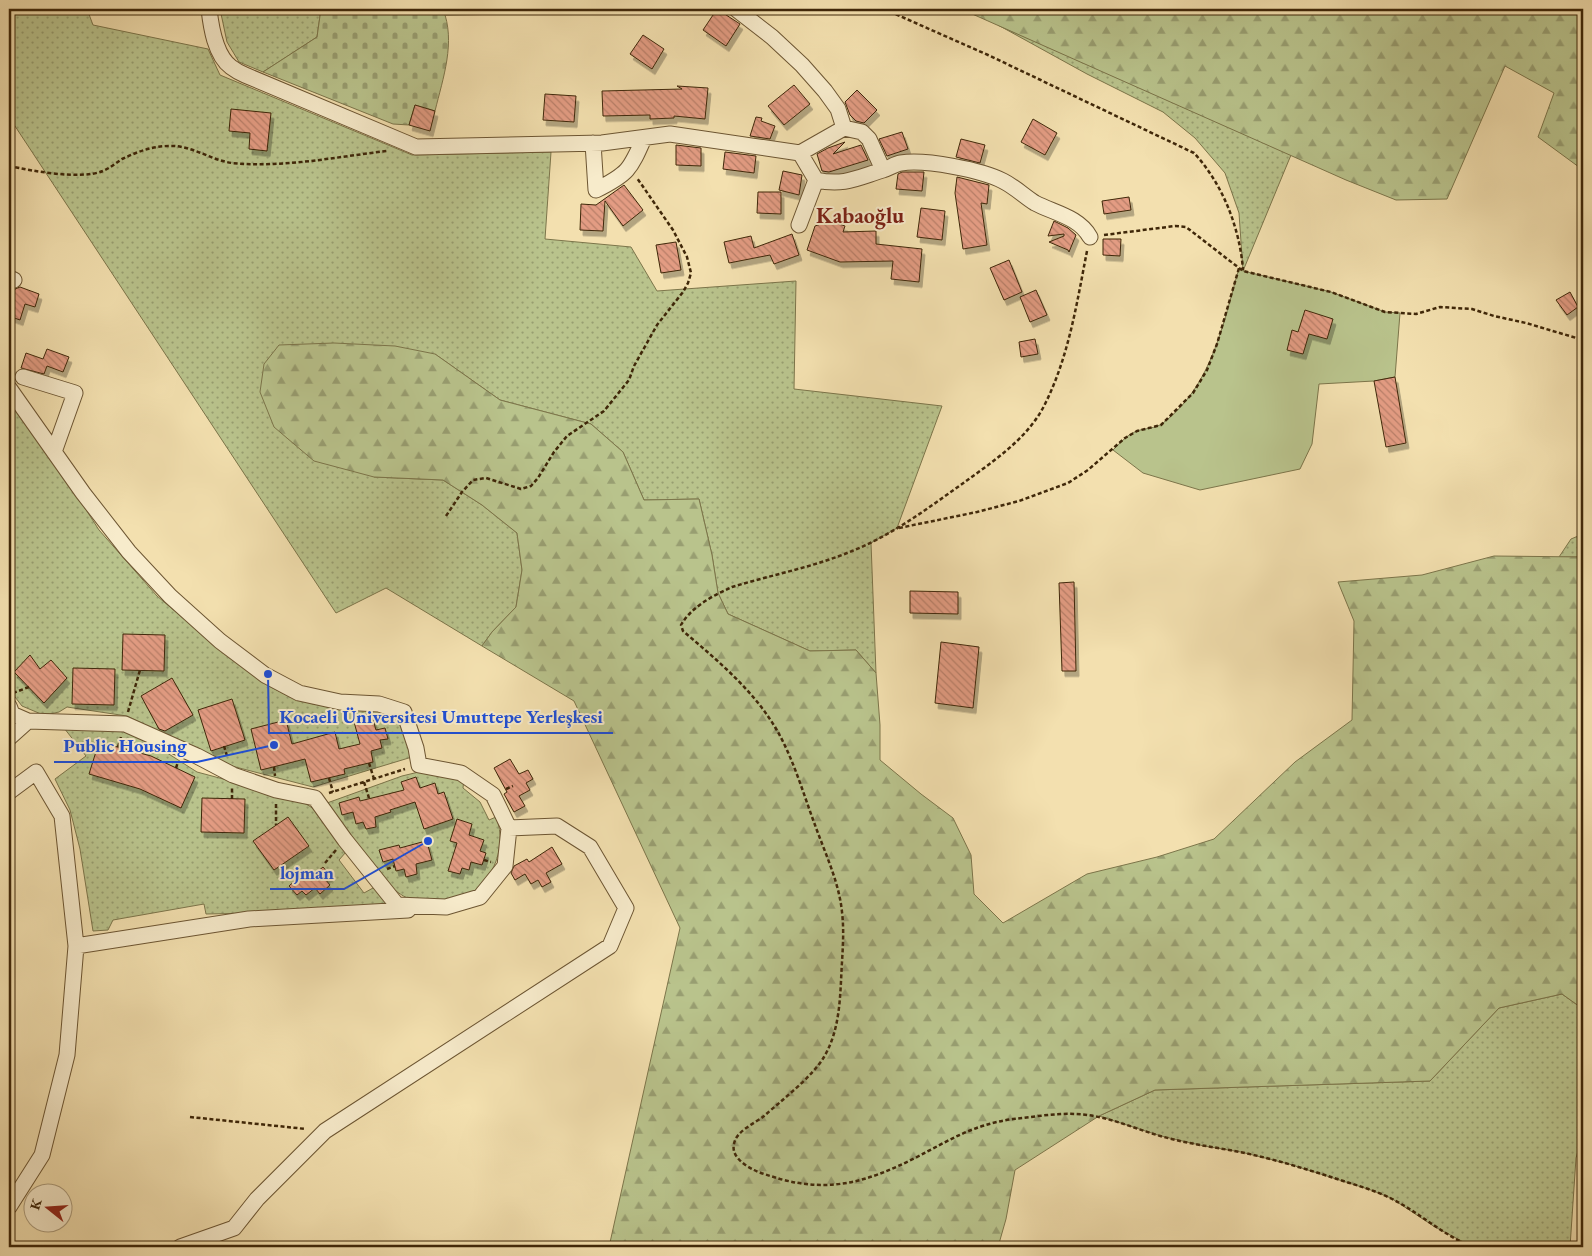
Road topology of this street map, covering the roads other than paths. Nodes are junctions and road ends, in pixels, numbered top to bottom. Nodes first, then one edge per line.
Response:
1 (209, 9) edge
2 (736, 9) edge
3 (844, 128) junction
4 (644, 138) junction
5 (593, 143) junction
6 (800, 153) junction
7 (883, 170) junction
8 (816, 180) junction
9 (799, 225) dead end
10 (1090, 236) road end
11 (23, 377) dead end
12 (9, 388) edge
13 (54, 452) junction
14 (9, 706) edge
15 (28, 721) junction
16 (9, 738) edge
17 (9, 792) edge
18 (509, 828) junction
19 (446, 907) junction
20 (76, 946) junction
21 (9, 1207) edge
22 (180, 1247) edge

1 - 5 street
2 - 3 street
3 - 6 street
3 - 7 street
4 - 5 street
4 - 5 street
4 - 6 street
6 - 8 street
7 - 8 street
7 - 10 street
8 - 9 street
11 - 13 street
12 - 13 street
13 - 18 street
14 - 15 street
15 - 16 street
15 - 19 street
17 - 20 street
18 - 19 street
18 - 22 street
19 - 20 street
20 - 21 street

